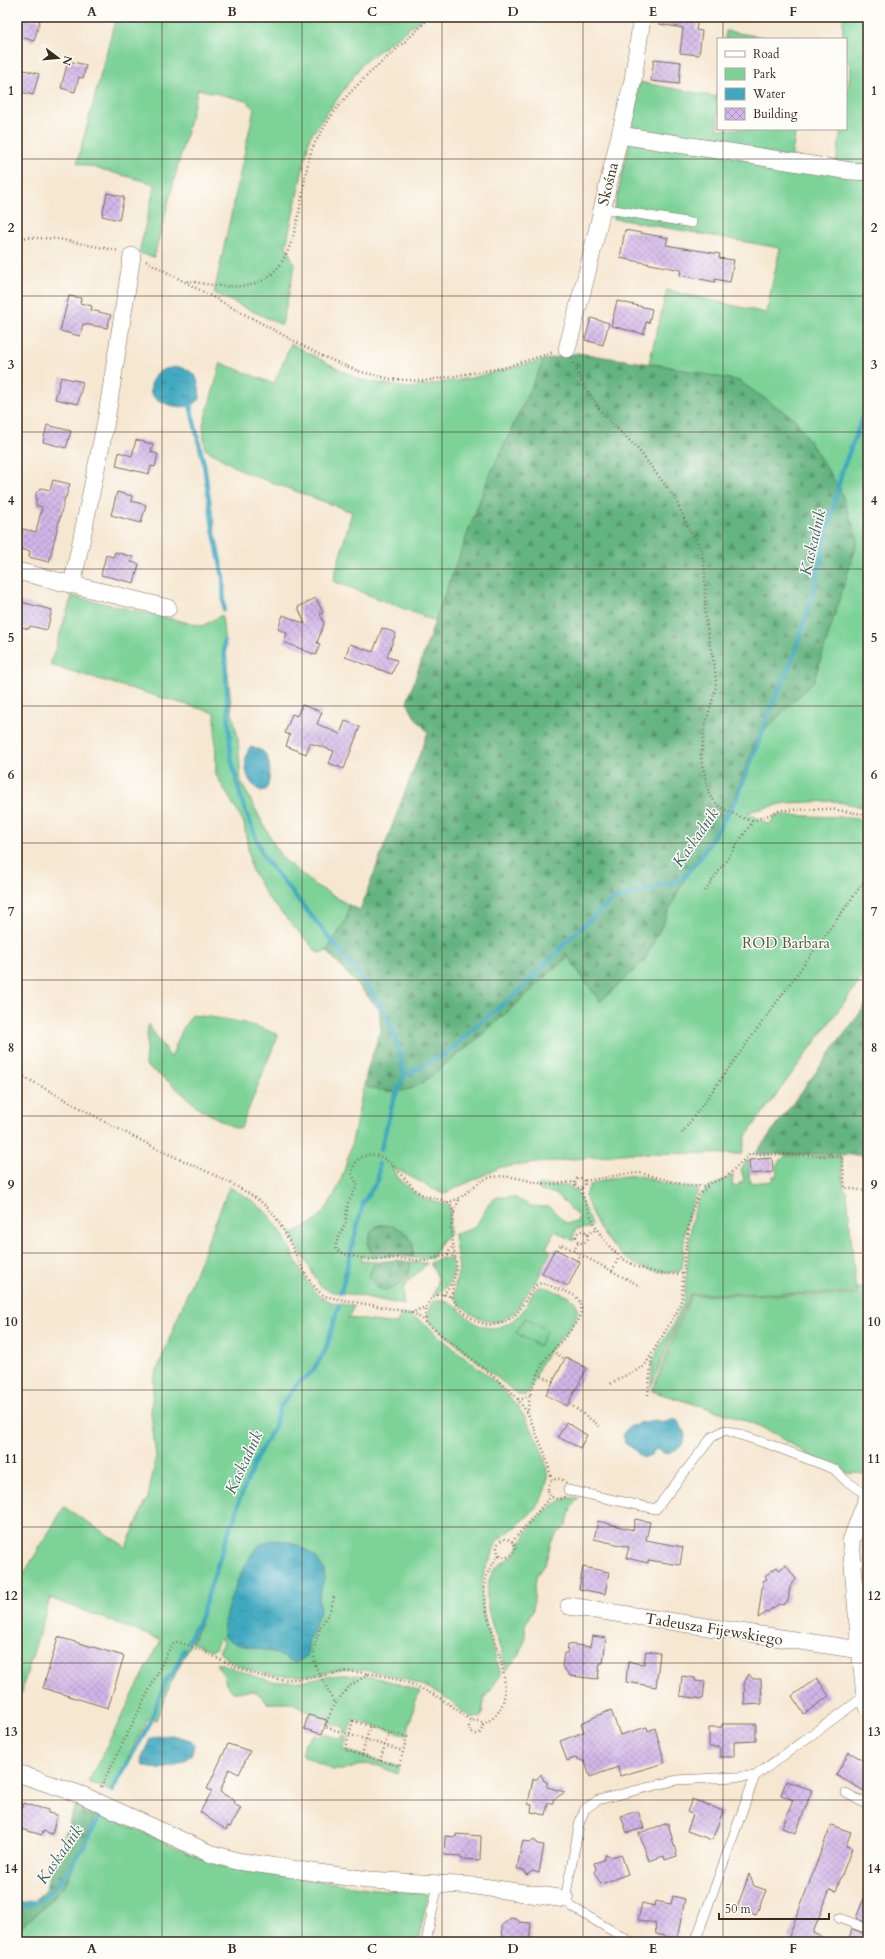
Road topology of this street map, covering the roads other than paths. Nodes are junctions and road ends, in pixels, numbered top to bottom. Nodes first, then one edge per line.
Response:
1 (642, 17) edge
2 (620, 135) junction
3 (868, 172) edge
4 (602, 208) junction
5 (692, 223) dead end
6 (132, 256) road end
7 (567, 349) road end
8 (17, 571) edge
9 (72, 585) junction
10 (168, 608) dead end
11 (568, 1490) dead end
12 (868, 1496) edge
13 (569, 1606) dead end
14 (860, 1650) junction
15 (866, 1702) edge
16 (17, 1773) edge
17 (755, 1776) junction
18 (846, 1793) dead end
19 (868, 1805) edge
20 (438, 1884) junction
21 (565, 1898) junction
22 (839, 1918) dead end
23 (868, 1929) edge
24 (426, 1942) edge
25 (631, 1942) edge
26 (694, 1942) edge

1 - 2 street, Skośna
2 - 3 street
2 - 4 street, Skośna
4 - 5 lane
4 - 7 street, Skośna
6 - 9 street
8 - 9 street
9 - 10 street
11 - 12 lane
12 - 14 street
13 - 14 street, Tadeusza Fijewskiego
14 - 15 street
15 - 17 lane
16 - 20 street
17 - 21 lane
17 - 26 lane
18 - 19 lane
20 - 21 street
20 - 24 lane
21 - 25 lane
22 - 23 lane

